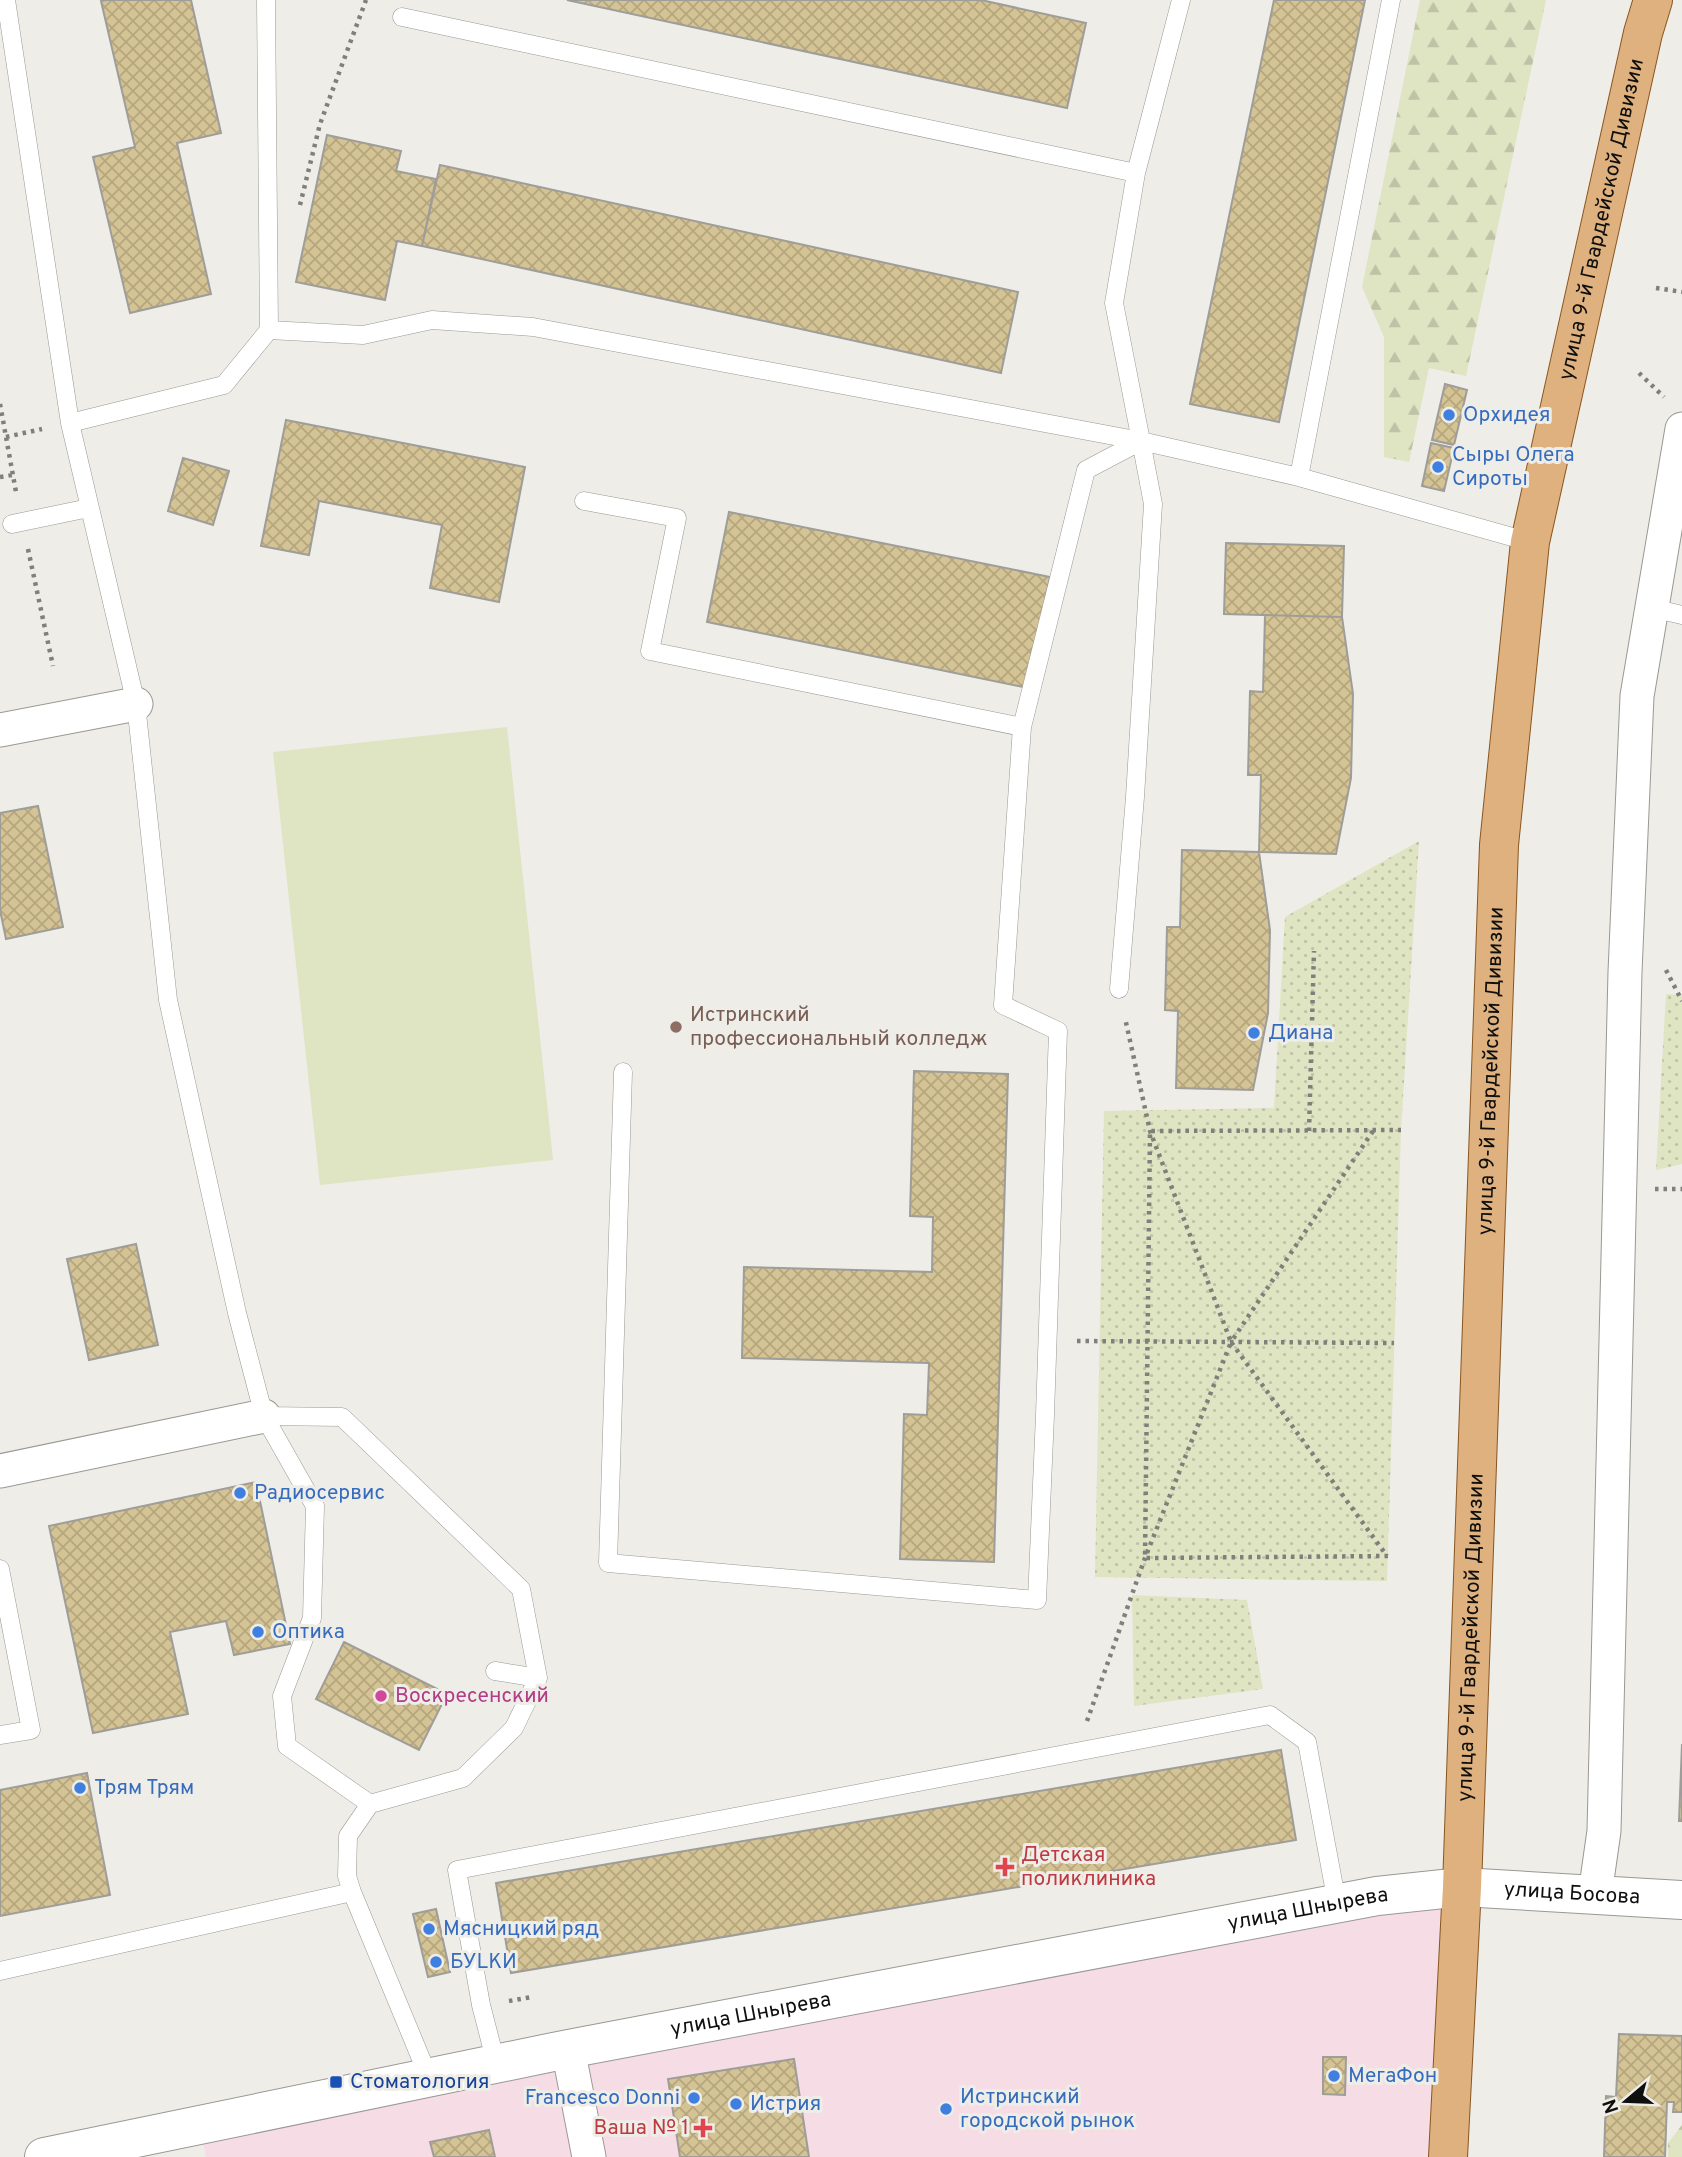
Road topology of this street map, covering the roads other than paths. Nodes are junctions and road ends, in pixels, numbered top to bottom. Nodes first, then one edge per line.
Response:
1 (6, 0) edge
2 (266, 0) edge
3 (1181, 0) edge
4 (1391, 0) edge
5 (1653, 0) edge
6 (402, 17) dead end
7 (1136, 173) junction
8 (269, 330) junction
9 (70, 423) junction
10 (1682, 429) edge
11 (1140, 441) junction
12 (1299, 477) junction
13 (584, 501) dead end
14 (89, 508) junction
15 (12, 524) dead end
16 (1530, 542) junction
17 (1667, 611) edge
18 (136, 704) junction
19 (1022, 727) junction
20 (0, 730) edge
21 (1119, 989) road end
22 (623, 1072) dead end
23 (264, 1416) junction
24 (0, 1471) edge
25 (0, 1569) edge
26 (495, 1671) dead end
27 (538, 1678) junction
28 (0, 1735) edge
29 (370, 1804) junction
30 (1461, 1887) junction
31 (352, 1892) junction
32 (1595, 1894) junction
33 (1682, 1900) edge
34 (1337, 1903) junction
35 (0, 1971) edge
36 (568, 2049) junction
37 (496, 2063) junction
38 (429, 2078) junction
39 (50, 2156) edge
40 (589, 2157) edge
41 (1448, 2157) edge

1 - 9 lane
2 - 8 lane
3 - 7 lane
4 - 12 lane
5 - 16 main road, улица 9-й Гвардейской Дивизии
6 - 7 lane
7 - 11 lane
8 - 9 lane
8 - 11 lane
9 - 14 lane
10 - 17 street
11 - 12 lane
11 - 19 lane
11 - 21 lane
12 - 16 lane
13 - 19 lane
14 - 15 lane
14 - 18 lane
16 - 30 main road, улица 9-й Гвардейской Дивизии
17 - 32 street
18 - 20 street
18 - 23 lane
19 - 22 lane
23 - 24 street
23 - 27 lane
23 - 29 lane
25 - 28 lane
26 - 27 lane
27 - 29 lane
29 - 31 lane
30 - 32 street, улица Босова
30 - 34 street, улица Шнырева
30 - 41 main road, улица 9-й Гвардейской Дивизии
31 - 35 lane
31 - 38 lane
32 - 33 street, улица Босова
34 - 36 street, улица Шнырева
34 - 37 lane
36 - 37 street, улица Шнырева
36 - 40 street
37 - 38 street, улица Шнырева
38 - 39 street, улица Шнырева

